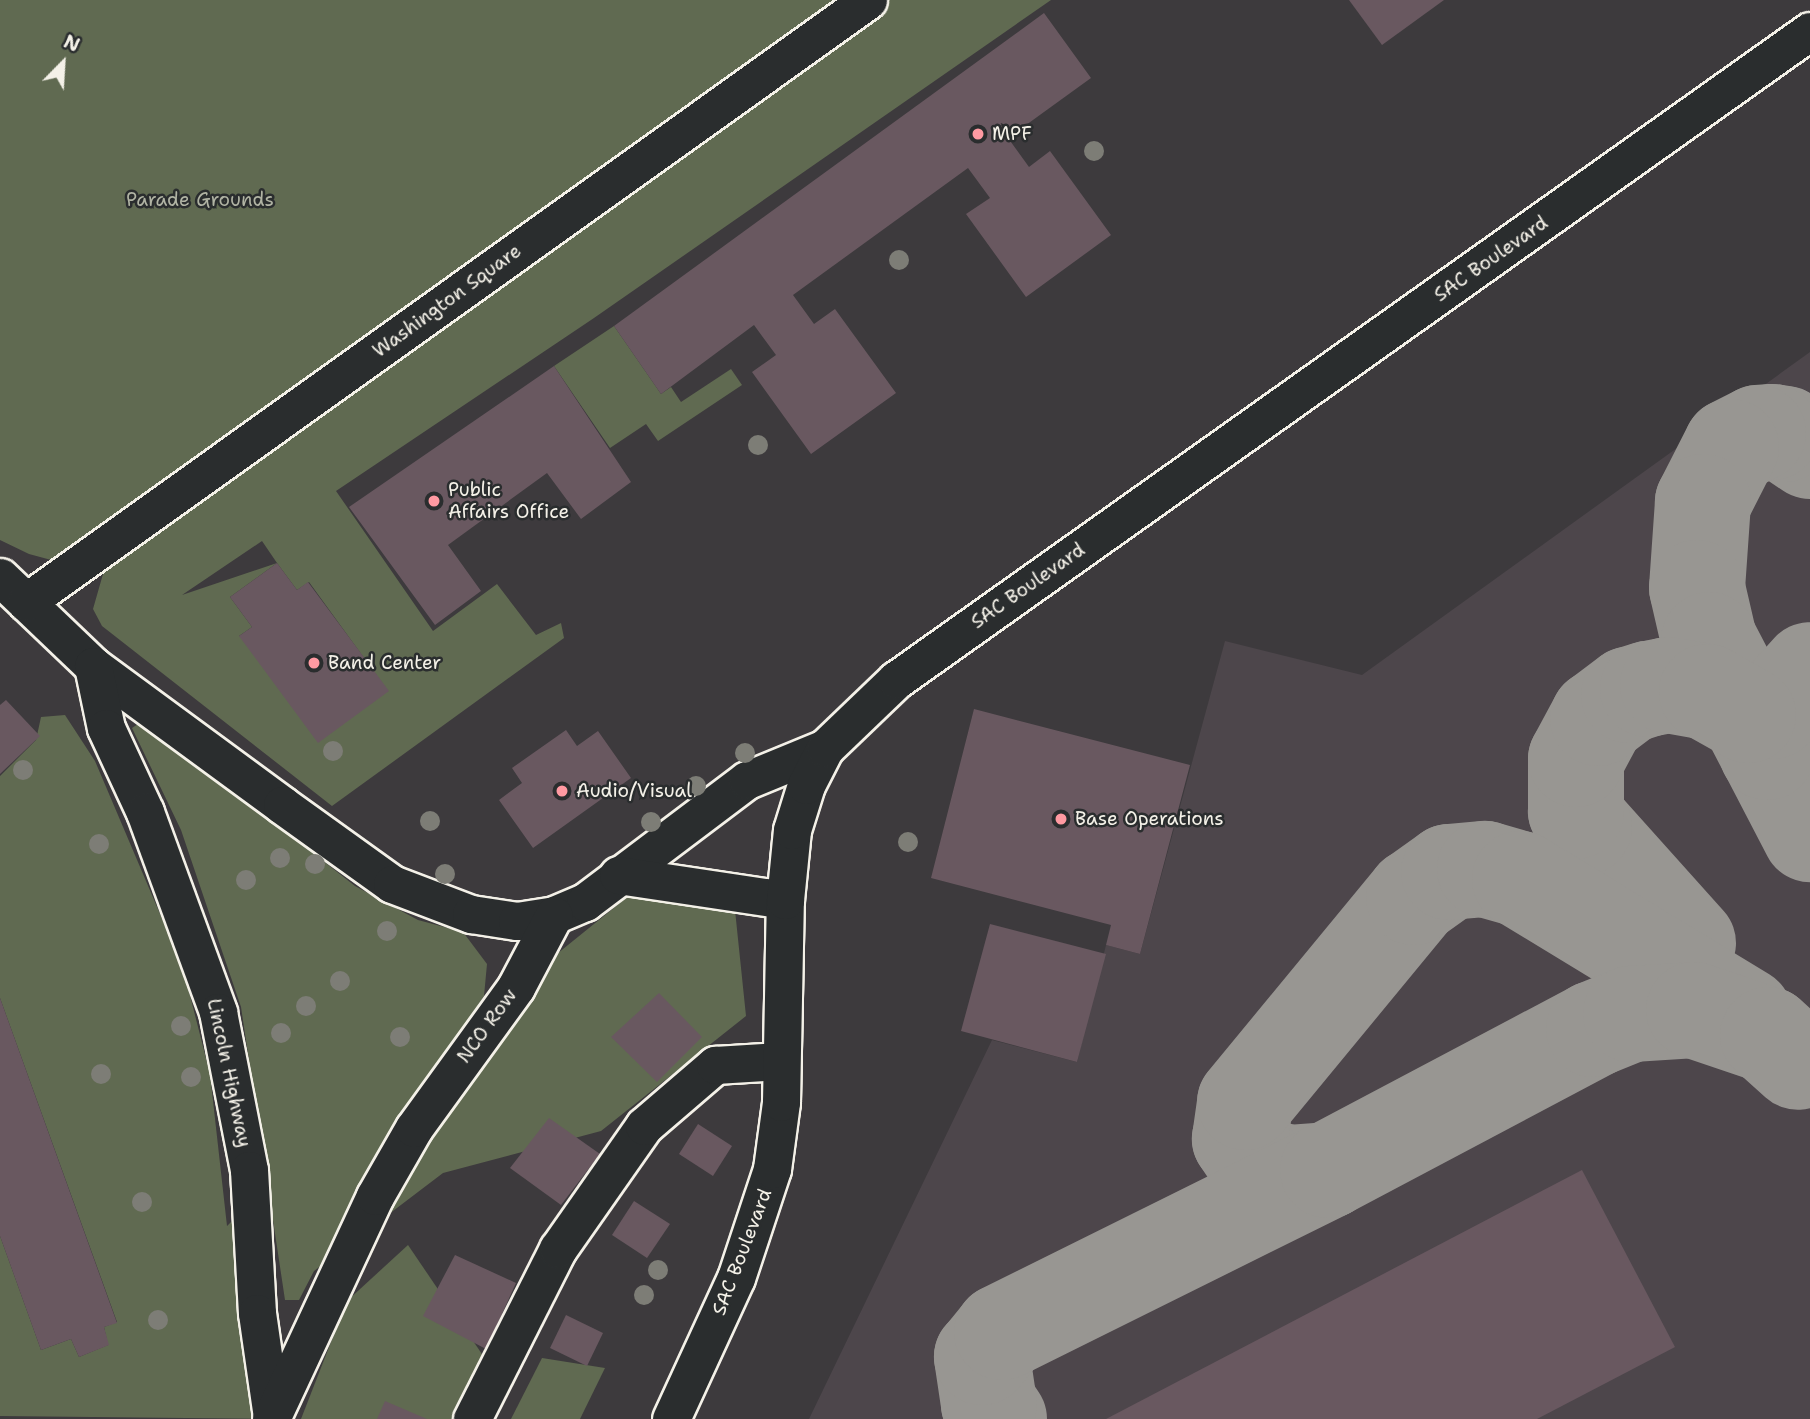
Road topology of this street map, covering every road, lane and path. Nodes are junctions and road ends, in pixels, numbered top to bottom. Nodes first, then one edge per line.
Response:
1 (868, 0) edge
2 (1810, 31) edge
3 (0, 577) edge
4 (26, 602) junction
5 (93, 666) junction
6 (825, 748) junction
7 (618, 875) junction
8 (785, 900) junction
9 (554, 915) junction
10 (780, 1061) junction
11 (271, 1418) edge
12 (472, 1419) edge
13 (671, 1419) edge

1 - 4 street, Washington Square
2 - 6 street, SAC Boulevard
3 - 4 street
4 - 5 street
5 - 9 street
5 - 11 street, Lincoln Highway
6 - 7 street
6 - 8 street, SAC Boulevard
7 - 8 street
7 - 9 street
8 - 10 street, SAC Boulevard
9 - 11 street, NCO Row
10 - 12 street
10 - 13 street, SAC Boulevard

